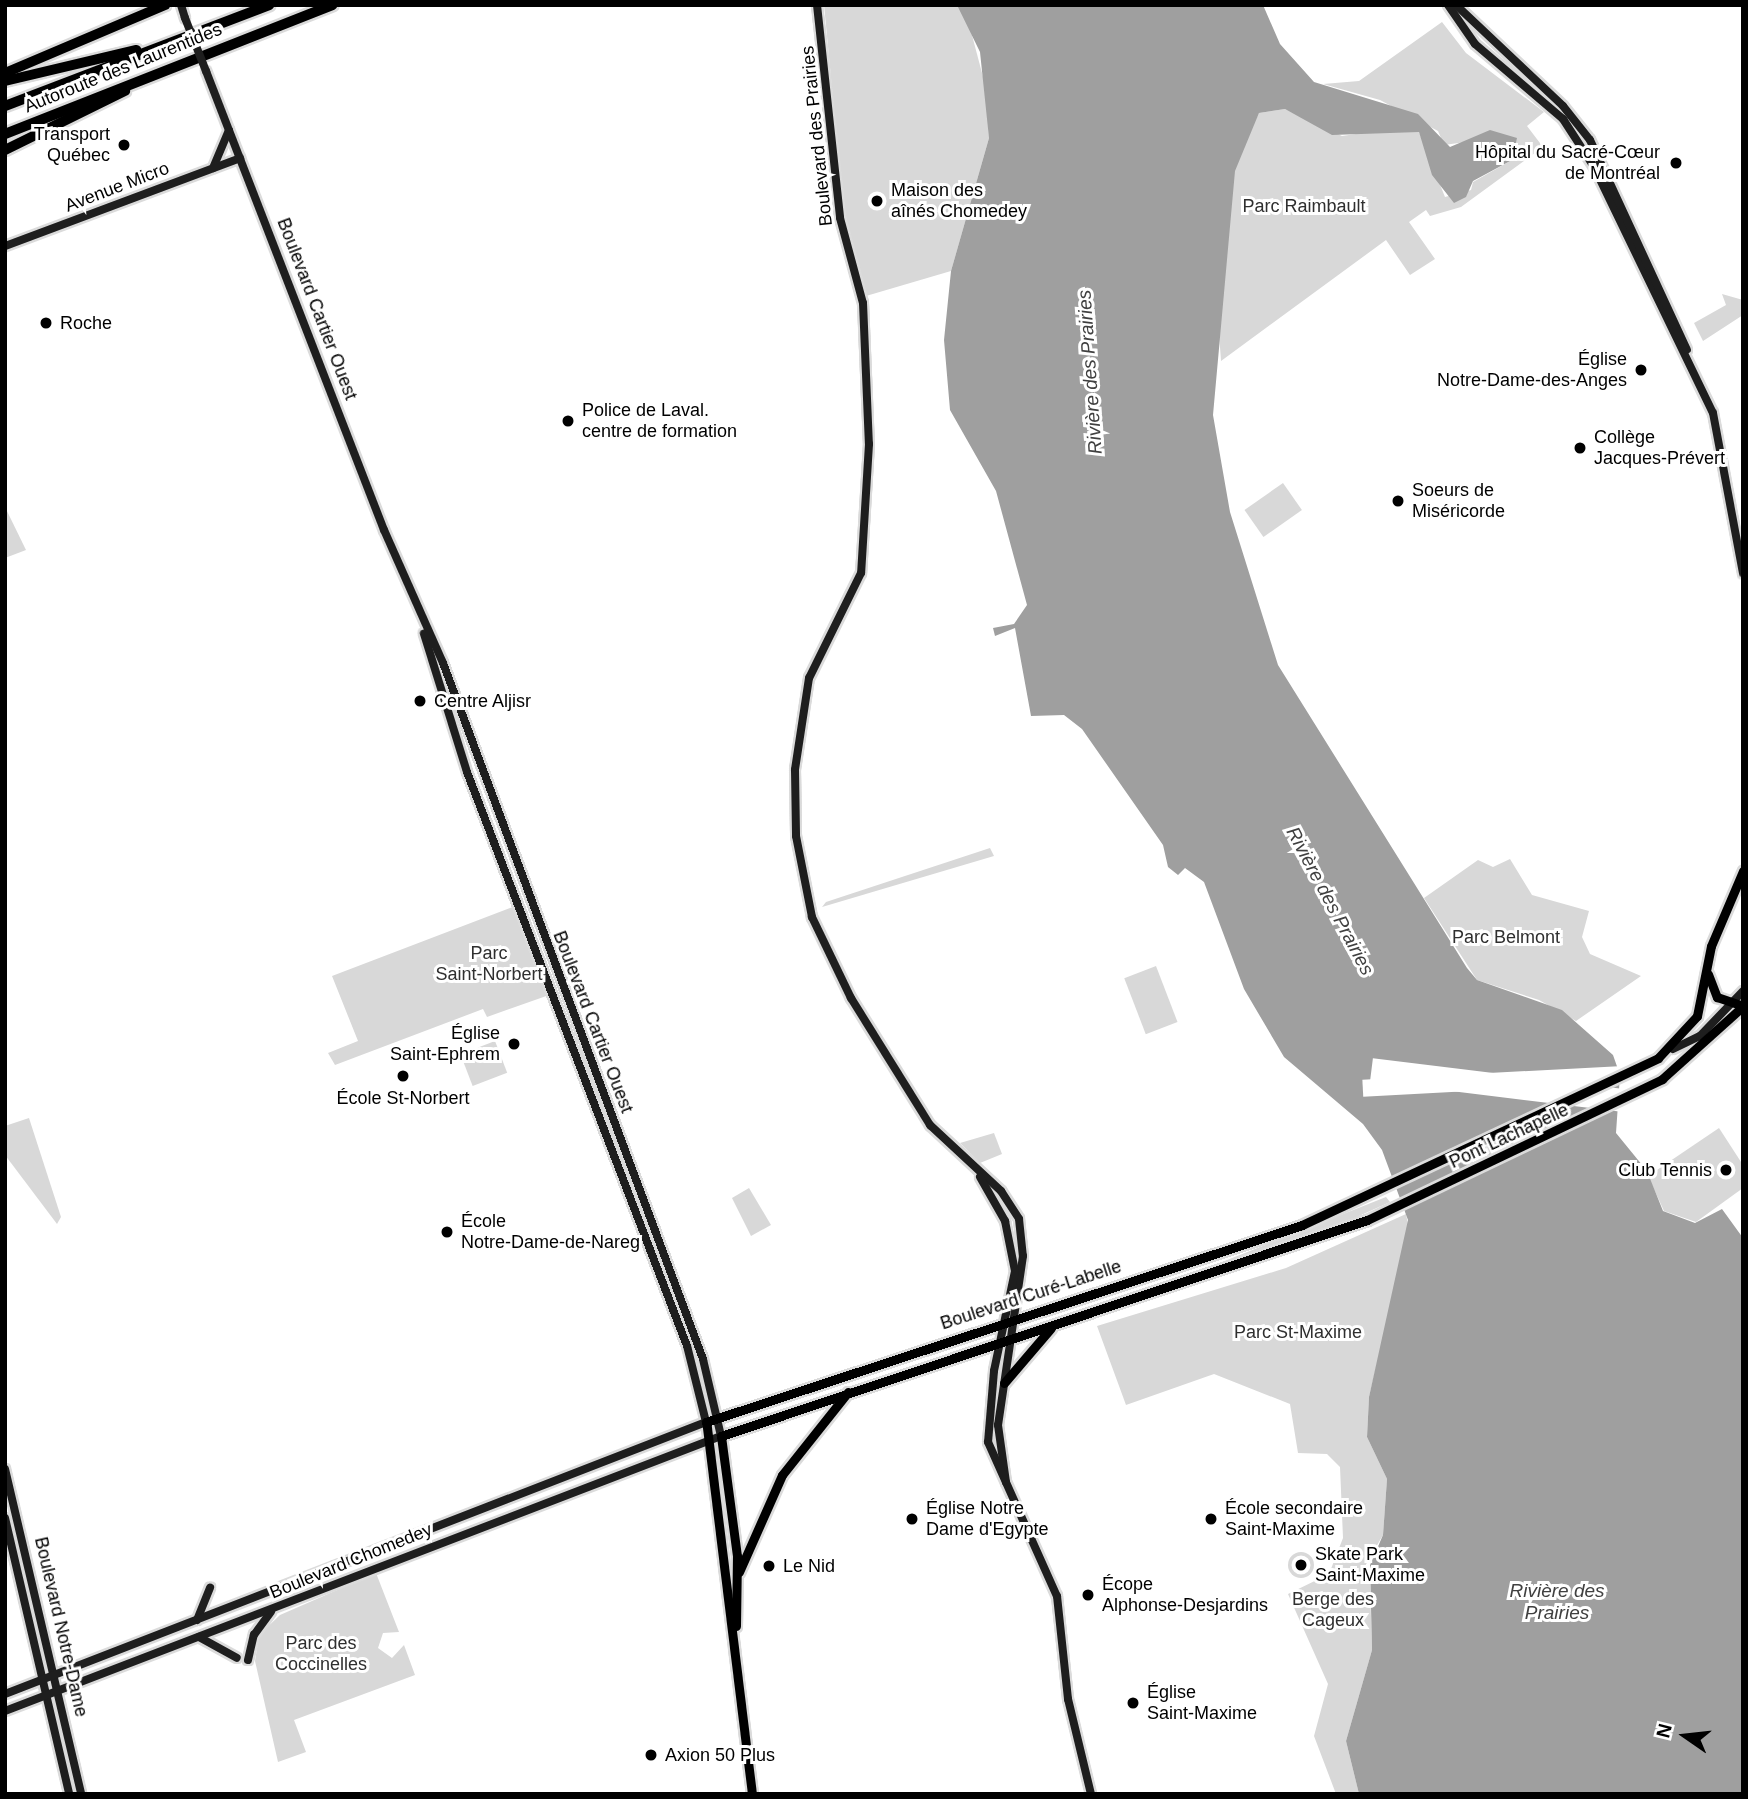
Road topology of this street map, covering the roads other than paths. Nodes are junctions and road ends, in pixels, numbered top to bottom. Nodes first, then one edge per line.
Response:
1 (181, 5) edge
2 (269, 5) edge
3 (332, 5) edge
4 (817, 5) edge
5 (1448, 5) edge
6 (1456, 5) edge
7 (160, 6) edge
8 (156, 47) junction
9 (186, 60) junction
10 (5, 73) edge
11 (5, 81) edge
12 (5, 106) edge
13 (229, 130) junction
14 (5, 134) edge
15 (5, 150) edge
16 (240, 158) junction
17 (213, 168) junction
18 (5, 246) edge
19 (1693, 366) junction
20 (1739, 539) edge
21 (1743, 573) edge
22 (421, 624) junction
23 (1743, 872) edge
24 (1707, 972) junction
25 (1743, 991) edge
26 (1731, 1004) junction
27 (1743, 1006) edge
28 (1673, 1049) junction
29 (976, 1172) junction
30 (1383, 1188) joint
31 (1392, 1208) joint
32 (1010, 1318) junction
33 (1051, 1328) junction
34 (1011, 1340) junction
35 (999, 1345) junction
36 (1004, 1383) junction
37 (848, 1392) junction
38 (718, 1418) junction
39 (706, 1422) junction
40 (721, 1436) junction
41 (710, 1441) junction
42 (5, 1469) edge
43 (1006, 1482) junction
44 (5, 1518) edge
45 (738, 1573) junction
46 (210, 1588) dead end
47 (273, 1609) junction
48 (197, 1620) junction
49 (199, 1637) junction
50 (735, 1645) junction
51 (237, 1658) dead end
52 (248, 1660) dead end
53 (57, 1674) junction
54 (44, 1679) junction
55 (60, 1690) junction
56 (5, 1694) edge
57 (48, 1695) junction
58 (5, 1711) edge
59 (69, 1794) edge
60 (81, 1794) edge
61 (752, 1794) edge
62 (1091, 1794) edge

1 - 13 street, Boulevard Cartier Ouest, bridge
2 - 8 highway, Autoroute des Laurentides
3 - 9 highway, Autoroute des Laurentides
4 - 29 street, Boulevard des Prairies
5 - 19 street
6 - 19 street
7 - 10 highway
8 - 11 highway
8 - 12 highway, Autoroute des Laurentides
9 - 14 highway, Autoroute des Laurentides
9 - 15 highway
13 - 16 street, Boulevard Cartier Ouest
13 - 17 street
16 - 17 street, Avenue Micro
16 - 22 street, Boulevard Cartier Ouest
17 - 18 street, Avenue Micro
19 - 20 street
20 - 21 street
22 - 38 street, Boulevard Cartier Ouest
22 - 39 street, Boulevard Cartier Ouest
23 - 24 main road
24 - 26 main road
24 - 28 main road
25 - 26 street
26 - 27 main road
26 - 28 street
27 - 31 main road, Pont Lachapelle
28 - 30 main road, Pont Lachapelle
29 - 32 street
29 - 32 street
30 - 32 main road, Boulevard Curé-Labelle
31 - 33 main road, Boulevard Curé-Labelle
32 - 34 street
32 - 35 street
32 - 38 main road, Boulevard Curé-Labelle
33 - 34 main road, Boulevard Curé-Labelle
33 - 36 main road
34 - 35 main road, Boulevard Curé-Labelle
34 - 36 street
35 - 37 main road, Boulevard Curé-Labelle
35 - 43 street
36 - 43 street
37 - 40 main road, Boulevard Curé-Labelle
37 - 45 main road
38 - 39 main road, Boulevard Curé-Labelle
38 - 40 street, Boulevard Cartier Ouest
39 - 41 main road
39 - 48 street, Boulevard Chomedey
40 - 41 street, Boulevard Curé-Labelle
40 - 45 main road
41 - 47 street, Boulevard Chomedey
41 - 50 main road
42 - 53 street, Boulevard Notre-Dame
43 - 62 street
44 - 54 street, Boulevard Notre-Dame
45 - 50 main road
46 - 48 street
47 - 49 street, Boulevard Chomedey
47 - 52 street
48 - 53 street, Boulevard Chomedey
49 - 51 street
49 - 55 street, Boulevard Chomedey
50 - 61 main road
53 - 54 street, Boulevard Chomedey
53 - 55 street, Boulevard Notre-Dame
54 - 56 street, Boulevard Chomedey
54 - 57 street, Boulevard Notre-Dame
55 - 57 street, Boulevard Chomedey
55 - 60 street, Boulevard Notre-Dame
57 - 58 street, Boulevard Chomedey
57 - 59 street, Boulevard Notre-Dame

